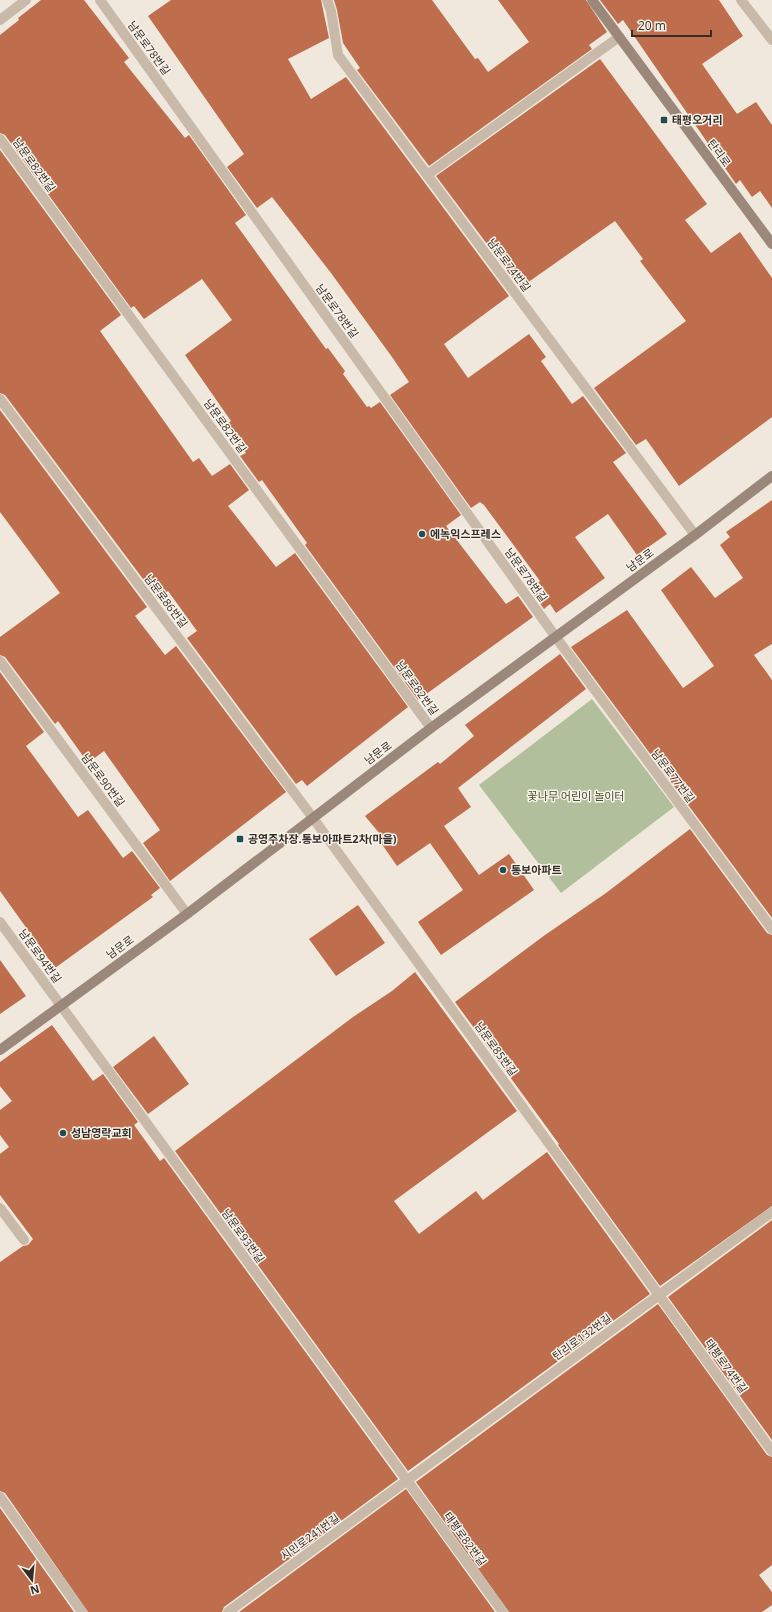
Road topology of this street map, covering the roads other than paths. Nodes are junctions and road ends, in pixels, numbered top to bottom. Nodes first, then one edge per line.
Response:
1 (26, 0) edge
2 (100, 0) edge
3 (327, 0) edge
4 (592, 0) edge
5 (741, 0) edge
6 (0, 20) edge
7 (619, 37) junction
8 (772, 40) edge
9 (0, 140) edge
10 (427, 175) junction
11 (772, 244) edge
12 (0, 399) edge
13 (772, 476) edge
14 (695, 535) junction
15 (555, 636) junction
16 (0, 662) edge
17 (431, 728) junction
18 (313, 818) junction
19 (187, 914) junction
20 (0, 922) edge
21 (772, 929) edge
22 (60, 1005) junction
23 (0, 1050) edge
24 (0, 1208) edge
25 (772, 1212) edge
26 (24, 1240) dead end
27 (660, 1295) junction
28 (772, 1451) edge
29 (407, 1480) junction
30 (0, 1497) edge
31 (82, 1612) edge
32 (228, 1612) edge
33 (503, 1612) edge

1 - 6 street
2 - 15 street, 남문로78번길
3 - 10 street, 남문로74번길
4 - 7 main road, 탄리로
5 - 8 street
7 - 10 street
7 - 11 main road, 탄리로
9 - 17 street, 남문로82번길
10 - 14 street, 남문로74번길
12 - 18 street, 남문로86번길
13 - 14 main road, 남문로
14 - 15 main road, 남문로
15 - 17 main road, 남문로
15 - 21 street, 남문로77번길
16 - 19 street, 남문로90번길
17 - 18 main road, 남문로
18 - 19 main road, 남문로
18 - 27 street, 남문로85번길
19 - 22 main road, 남문로
20 - 22 street, 남문로94번길
22 - 23 main road, 남문로
22 - 29 street, 남문로93번길
24 - 26 street
25 - 27 street, 탄리로132번길
27 - 28 street, 태평로74번길
27 - 29 street, 탄리로132번길
29 - 32 street, 시민로241번길
29 - 33 street, 태평로82번길
30 - 31 street

